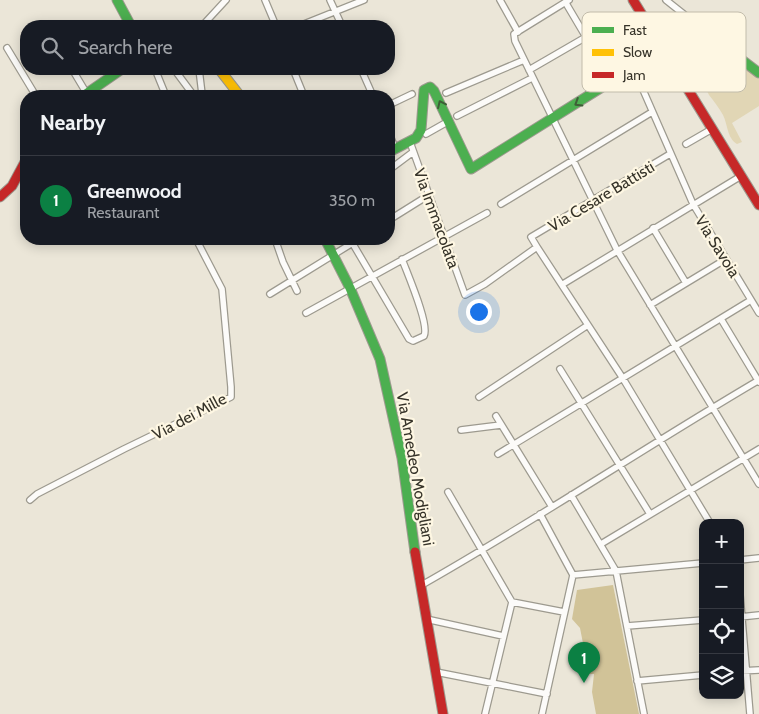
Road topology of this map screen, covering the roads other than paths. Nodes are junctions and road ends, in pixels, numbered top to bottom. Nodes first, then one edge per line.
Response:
1 (117, 0) edge
2 (226, 0) edge
3 (266, 0) edge
4 (330, 0) edge
5 (364, 0) edge
6 (500, 0) edge
7 (567, 0) edge
8 (634, 0) edge
9 (666, 0) edge
10 (335, 12) junction
11 (641, 12) edge
12 (681, 12) edge
13 (128, 20) edge
14 (208, 20) edge
15 (274, 20) edge
16 (314, 20) edge
17 (339, 20) edge
18 (582, 30) edge
19 (518, 32) junction
20 (582, 39) edge
21 (7, 48) dead end
22 (524, 60) junction
23 (746, 63) edge
24 (20, 70) edge
25 (528, 70) junction
26 (759, 73) edge
27 (23, 75) edge
28 (75, 75) edge
29 (113, 75) edge
30 (157, 75) edge
31 (178, 75) edge
32 (200, 75) edge
33 (223, 75) edge
34 (295, 75) edge
35 (364, 75) edge
36 (532, 78) junction
37 (32, 90) edge
38 (82, 90) edge
39 (92, 90) edge
40 (164, 90) edge
41 (190, 90) edge
42 (202, 90) edge
43 (233, 90) edge
44 (302, 90) edge
45 (370, 90) edge
46 (595, 92) edge
47 (644, 92) edge
48 (690, 92) edge
49 (446, 93) dead end
50 (412, 94) dead end
51 (395, 102) edge
52 (652, 112) junction
53 (453, 119) junction
54 (552, 119) junction
55 (712, 129) junction
56 (426, 134) dead end
57 (410, 142) junction
58 (686, 144) dead end
59 (395, 149) edge
60 (414, 152) junction
61 (670, 154) junction
62 (572, 161) junction
63 (395, 166) edge
64 (20, 171) edge
65 (741, 176) junction
66 (429, 195) junction
67 (0, 197) edge
68 (592, 201) junction
69 (501, 204) dead end
70 (693, 204) junction
71 (759, 205) edge
72 (486, 213) dead end
73 (395, 216) edge
74 (653, 228) junction
75 (444, 236) junction
76 (199, 245) edge
77 (277, 245) edge
78 (329, 245) edge
79 (346, 245) edge
80 (353, 245) edge
81 (537, 248) junction
82 (617, 250) junction
83 (334, 254) junction
84 (402, 259) junction
85 (726, 259) junction
86 (372, 276) junction
87 (292, 280) junction
88 (686, 283) junction
89 (563, 284) junction
90 (350, 288) junction
91 (297, 291) dead end
92 (270, 294) dead end
93 (751, 300) junction
94 (650, 305) junction
95 (306, 313) dead end
96 (759, 313) edge
97 (721, 319) junction
98 (588, 325) junction
99 (675, 346) junction
100 (560, 369) dead end
101 (622, 378) junction
102 (759, 381) edge
103 (479, 396) dead end
104 (581, 404) junction
105 (712, 407) junction
106 (496, 416) dead end
107 (501, 424) junction
108 (461, 430) dead end
109 (660, 440) junction
110 (513, 444) junction
111 (759, 449) edge
112 (498, 454) dead end
113 (743, 458) junction
114 (620, 466) junction
115 (759, 484) edge
116 (691, 490) junction
117 (448, 492) dead end
118 (571, 495) junction
119 (30, 500) dead end
120 (552, 507) junction
121 (540, 514) junction
122 (650, 514) junction
123 (708, 519) edge
124 (601, 544) junction
125 (483, 550) junction
126 (759, 558) edge
127 (744, 560) edge
128 (699, 564) edge
129 (616, 572) junction
130 (573, 575) junction
131 (420, 586) junction
132 (512, 602) junction
133 (564, 612) junction
134 (759, 615) edge
135 (744, 617) edge
136 (426, 619) junction
137 (699, 620) edge
138 (627, 626) junction
139 (503, 636) junction
140 (759, 670) edge
141 (744, 671) edge
142 (436, 672) junction
143 (699, 675) edge
144 (744, 677) edge
145 (637, 681) junction
146 (492, 683) junction
147 (547, 694) junction
148 (443, 714) edge
149 (485, 714) edge
150 (542, 714) edge
151 (644, 714) edge
152 (750, 714) edge

1 - 13 street
2 - 14 street
3 - 15 street
4 - 10 street
5 - 10 street
6 - 19 street
7 - 18 street
7 - 19 street
8 - 11 street
9 - 12 street
10 - 16 street
10 - 17 street
19 - 22 street
20 - 25 street
21 - 24 street
22 - 25 street
22 - 49 street
23 - 26 street
25 - 36 street
27 - 37 street
28 - 38 street
29 - 39 street
30 - 40 street
31 - 41 street
32 - 42 street
33 - 43 street
34 - 44 street
35 - 45 street
36 - 53 street
36 - 54 street
46 -> 54 street
47 - 52 street, Via Savoia
48 - 55 street
50 - 51 street
52 - 61 street, Via Savoia
52 - 62 street
53 - 54 street
53 - 56 street
53 -> 57 street
54 - 62 street
55 - 58 street
55 - 65 street
57 - 59 street
57 - 60 street, Via Immacolata
60 - 63 street
60 - 66 street, Via Immacolata
61 - 68 street, Via Cesare Battisti
61 - 70 street, Via Savoia
62 - 68 street
62 - 69 street
64 - 67 street
65 - 70 street
65 - 71 street
66 - 73 street
66 - 75 street, Via Immacolata
68 - 81 street, Via Cesare Battisti
68 - 82 street
70 - 74 street
70 - 85 street, Via Savoia
72 - 75 street
74 - 82 street
74 - 88 street
75 - 81 street, Via Immacolata
75 - 84 street
76 - 119 street, Via dei Mille
77 - 87 street
78 - 83 street, Via Amedeo Modigliani
79 - 83 street
80 - 86 street
81 - 89 street
82 - 89 street
82 - 94 street
83 - 87 street
83 - 90 street, Via Amedeo Modigliani
84 - 86 street
84 - 86 street
85 - 88 street
85 - 93 street, Via Savoia
86 - 90 street
87 - 91 street
87 - 92 street
88 - 94 street
89 - 98 street
90 - 95 street
90 - 131 street, Via Amedeo Modigliani
93 - 96 street, Via Savoia
93 - 97 street
94 - 99 street
97 - 99 street
97 - 102 street
98 - 101 street
98 - 103 street
99 - 101 street
99 - 105 street
100 - 104 street
101 - 104 street
101 - 109 street
102 - 105 street
104 - 110 street
104 - 114 street
105 - 109 street
105 - 113 street
106 - 107 street
107 - 108 street
107 - 110 street
109 - 114 street
109 - 116 street
110 - 112 street
110 - 120 street
111 - 113 street
113 - 115 street
113 - 116 street
114 - 118 street
114 - 122 street
116 - 122 street
116 - 123 street
117 - 125 street
118 - 120 street
118 - 124 street
120 - 121 street
121 - 125 street
121 - 130 street
122 - 124 street
124 - 129 street
125 - 131 street
125 - 132 street
126 - 127 street
128 - 129 street
129 - 130 street
129 - 138 street
130 - 133 street
131 - 136 street, Via Amedeo Modigliani
132 - 133 street
132 - 139 street
133 - 147 street
134 - 135 street
136 - 139 street
136 - 142 street, Via Amedeo Modigliani
137 - 138 street
138 - 145 street
139 - 146 street
140 - 141 street
142 - 146 street
142 - 148 street, Via Amedeo Modigliani
143 - 145 street
144 - 152 street
145 - 151 street
146 - 147 street
146 - 149 street
147 - 150 street

